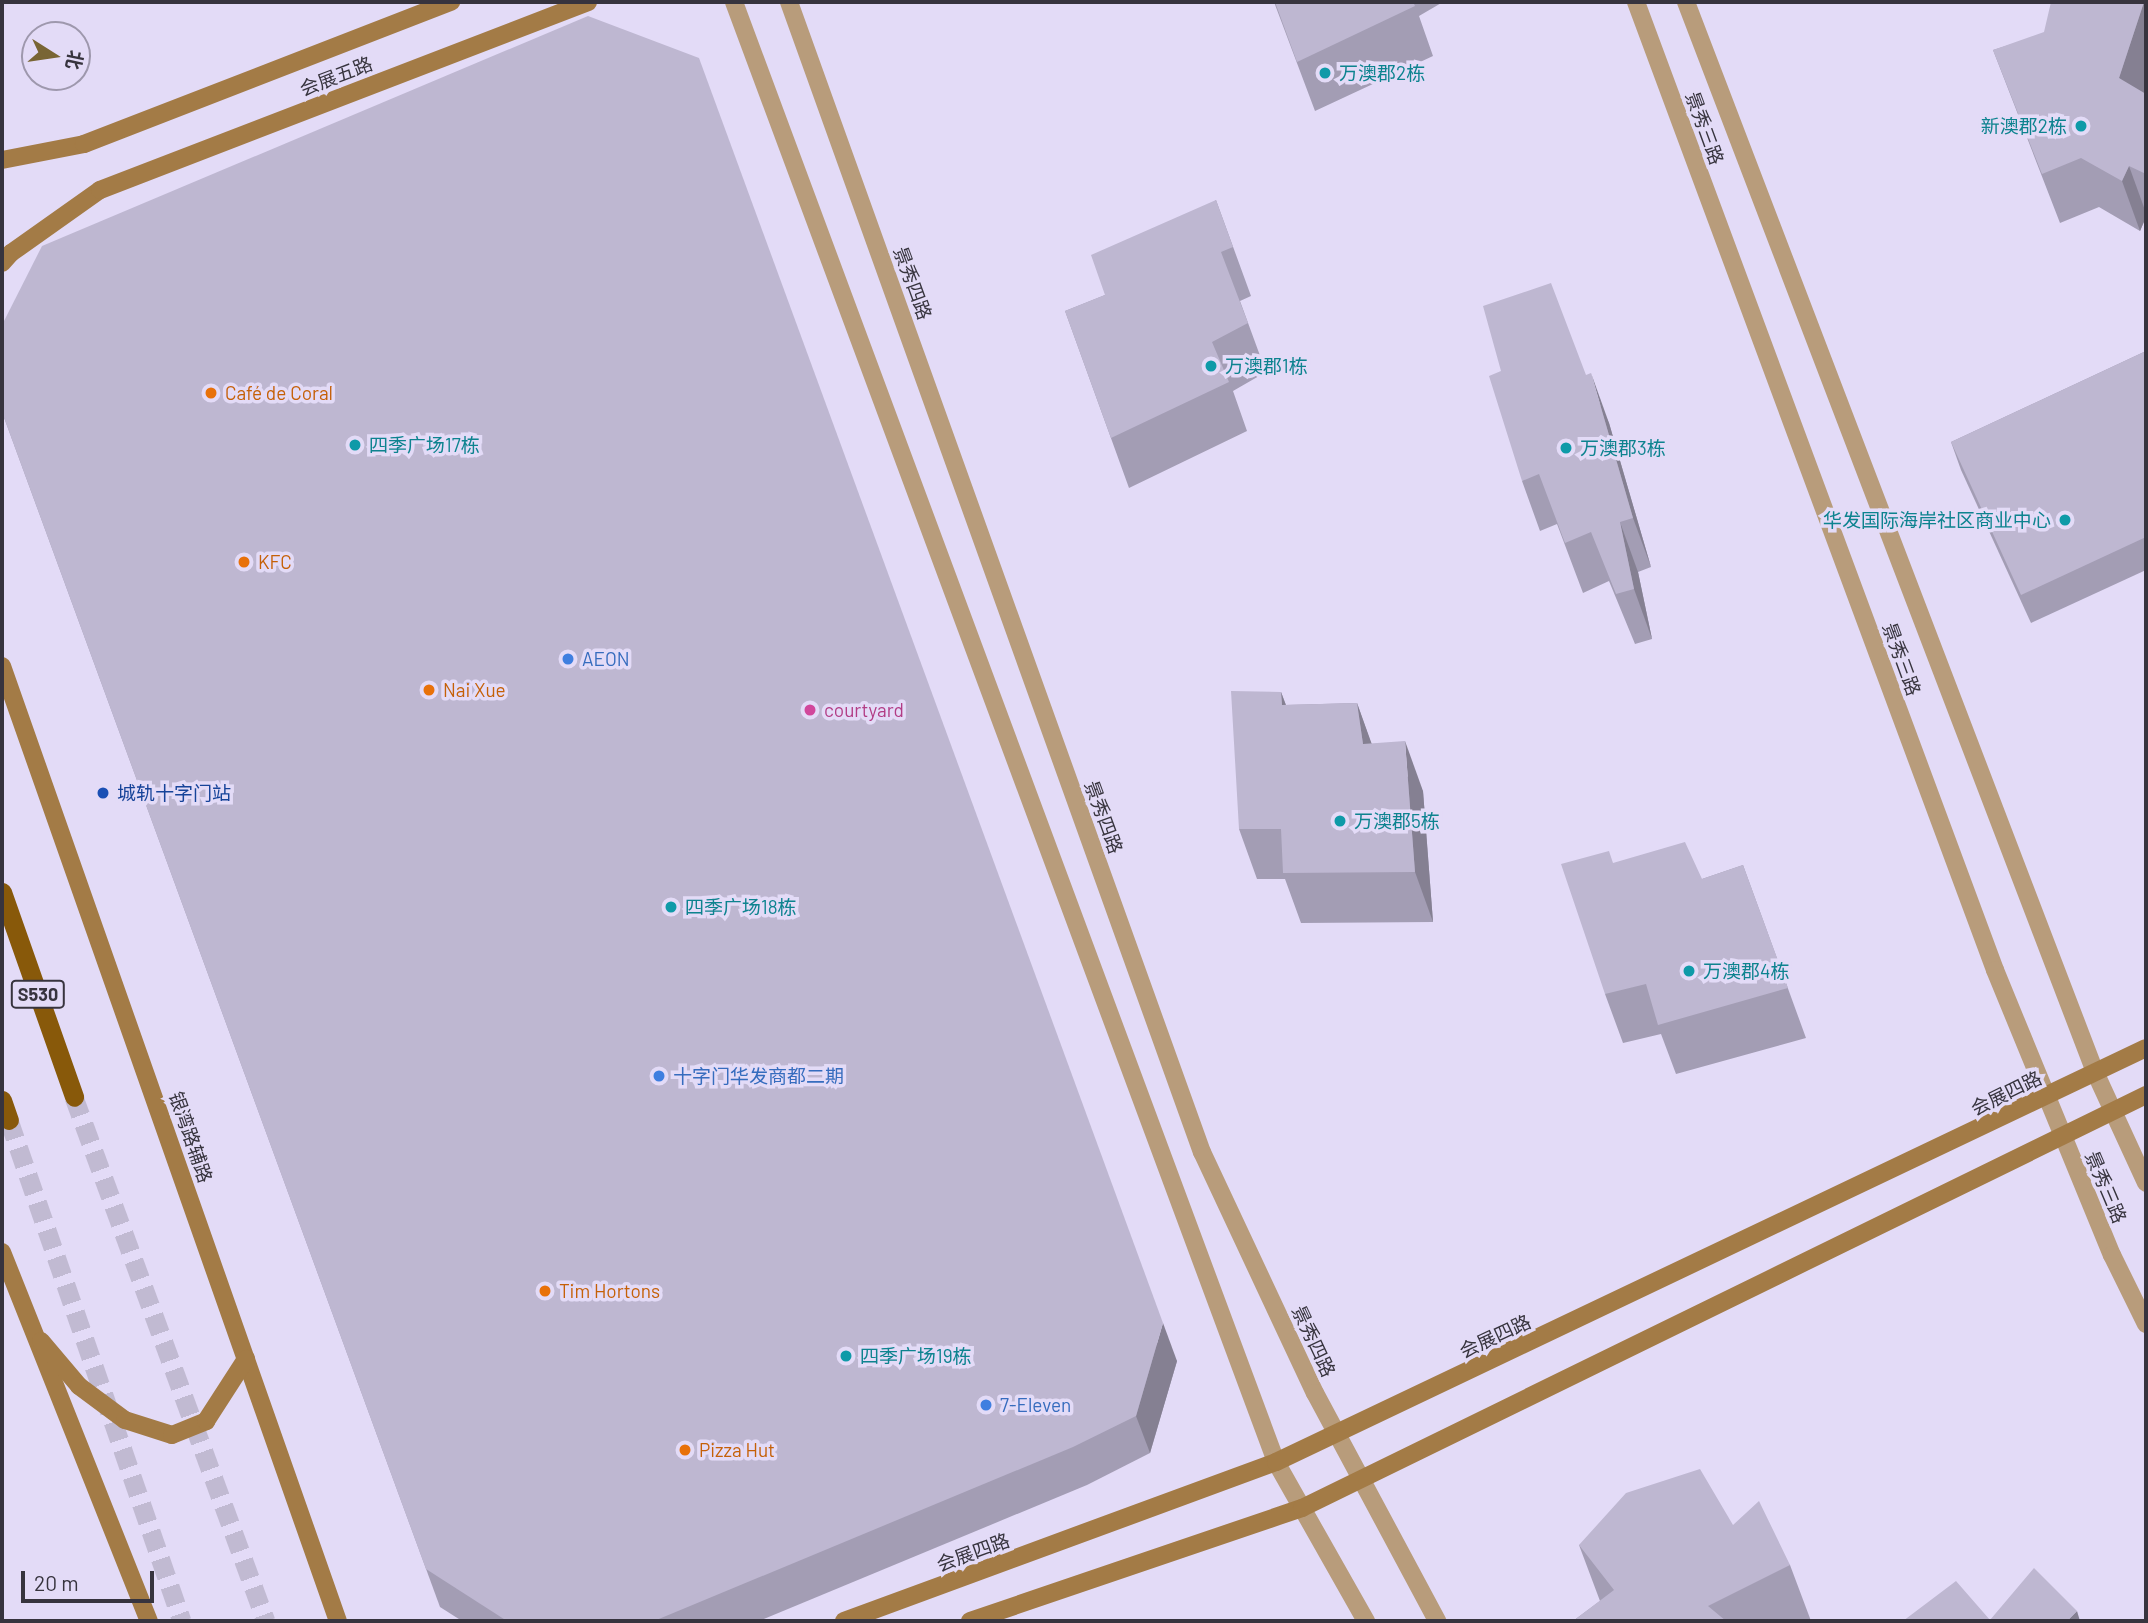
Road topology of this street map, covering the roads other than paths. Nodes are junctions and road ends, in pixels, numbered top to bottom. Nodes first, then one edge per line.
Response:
1 (451, 2) edge
2 (587, 2) edge
3 (734, 2) edge
4 (789, 2) edge
5 (1636, 2) edge
6 (1686, 2) edge
7 (2, 160) edge
8 (2, 263) edge
9 (2, 666) edge
10 (2, 892) edge
11 (2146, 1048) edge
12 (2095, 1072) junction
13 (2146, 1095) edge
14 (74, 1097) tunnel mouth
15 (2046, 1097) junction
16 (2, 1100) edge
17 (2113, 1111) junction
18 (9, 1120) dead end
19 (2062, 1135) junction
20 (2146, 1183) edge
21 (2, 1252) edge
22 (2146, 1324) edge
23 (29, 1327) junction
24 (246, 1359) junction
25 (1336, 1433) junction
26 (1276, 1462) junction
27 (1361, 1479) junction
28 (1302, 1508) junction
29 (149, 1621) edge
30 (338, 1621) edge
31 (844, 1621) edge
32 (970, 1621) edge
33 (1366, 1621) edge
34 (1437, 1621) edge

1 - 7 main road, 会展五路
2 - 8 main road, 会展五路
3 - 26 street
4 - 25 street, 景秀四路
5 - 15 street, 景秀三路
6 - 12 street, 景秀三路
9 - 24 main road, 银湾路辅路
10 - 14 highway, S530
11 - 12 main road, 会展四路
12 - 15 main road, 会展四路
12 - 17 street, 景秀三路
13 - 17 main road
15 - 19 street, 景秀三路
15 - 25 main road, 会展四路
16 - 18 highway
17 - 19 main road
17 - 20 street, 景秀三路
19 - 22 street, 景秀三路
19 - 27 main road
21 - 23 main road
23 - 24 main road
23 - 29 main road
24 - 30 main road, 银湾路辅路
25 - 26 main road, 会展四路
25 - 27 street, 景秀四路
26 - 28 street
26 - 31 main road, 会展四路
27 - 28 main road
27 - 34 street, 景秀四路
28 - 32 main road
28 - 33 street

